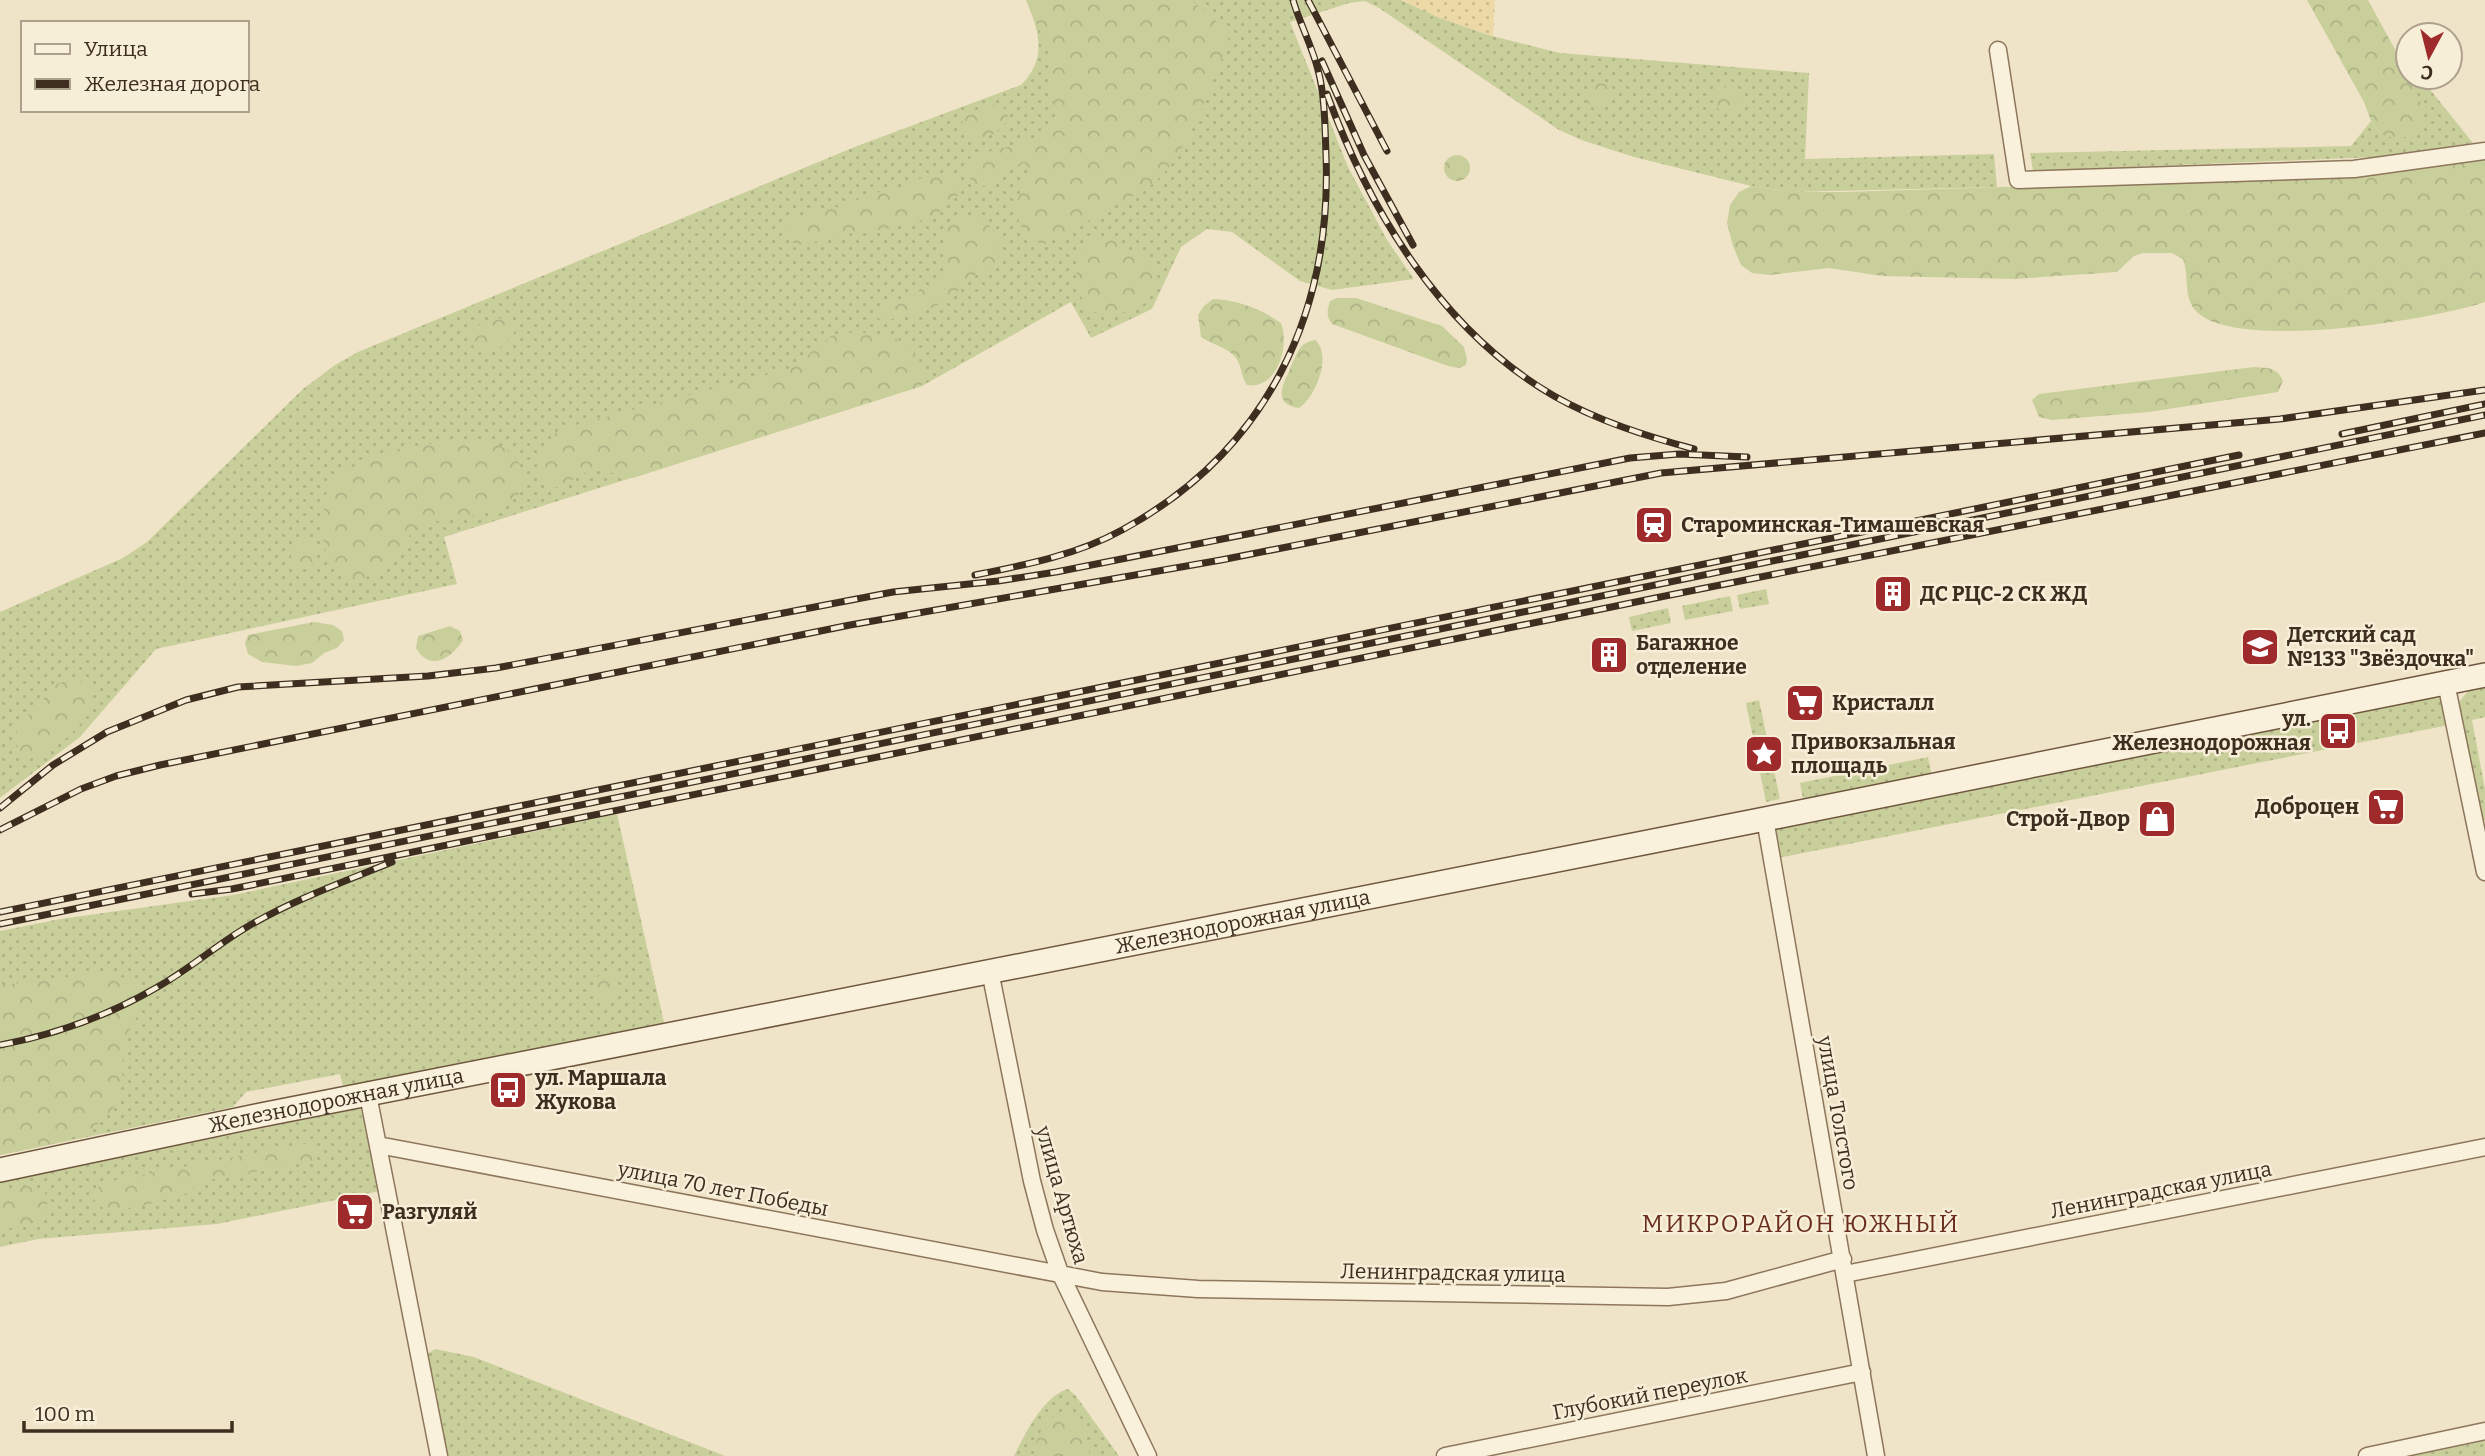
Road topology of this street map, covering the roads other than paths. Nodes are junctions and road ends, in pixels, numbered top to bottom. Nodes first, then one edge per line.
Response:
1 (1998, 50) dead end
2 (2485, 151) edge
3 (2485, 675) edge
4 (2446, 683) junction
5 (1765, 820) junction
6 (2484, 867) edge
7 (990, 971) junction
8 (368, 1095) junction
9 (378, 1145) junction
10 (2485, 1147) edge
11 (0, 1170) edge
12 (1844, 1267) junction
13 (1060, 1273) junction
14 (1862, 1373) junction
15 (2485, 1431) edge
16 (439, 1456) edge
17 (1148, 1456) edge
18 (1445, 1456) edge
19 (1876, 1456) edge
20 (2367, 1456) edge

1 - 2 street
3 - 4 main road, Железнодорожная улица
4 - 5 main road, Железнодорожная улица
4 - 6 street
5 - 7 main road, Железнодорожная улица
5 - 12 street, улица Толстого
7 - 8 main road, Железнодорожная улица
7 - 13 street, улица Артюха
8 - 9 street
8 - 11 main road, Железнодорожная улица
9 - 13 street, улица 70 лет Победы
9 - 16 street
10 - 12 street, Ленинградская улица
12 - 13 street, Ленинградская улица
12 - 14 street, улица Толстого
13 - 17 street, улица Артюха
14 - 18 street, Глубокий переулок
14 - 19 street, улица Толстого
15 - 20 street

